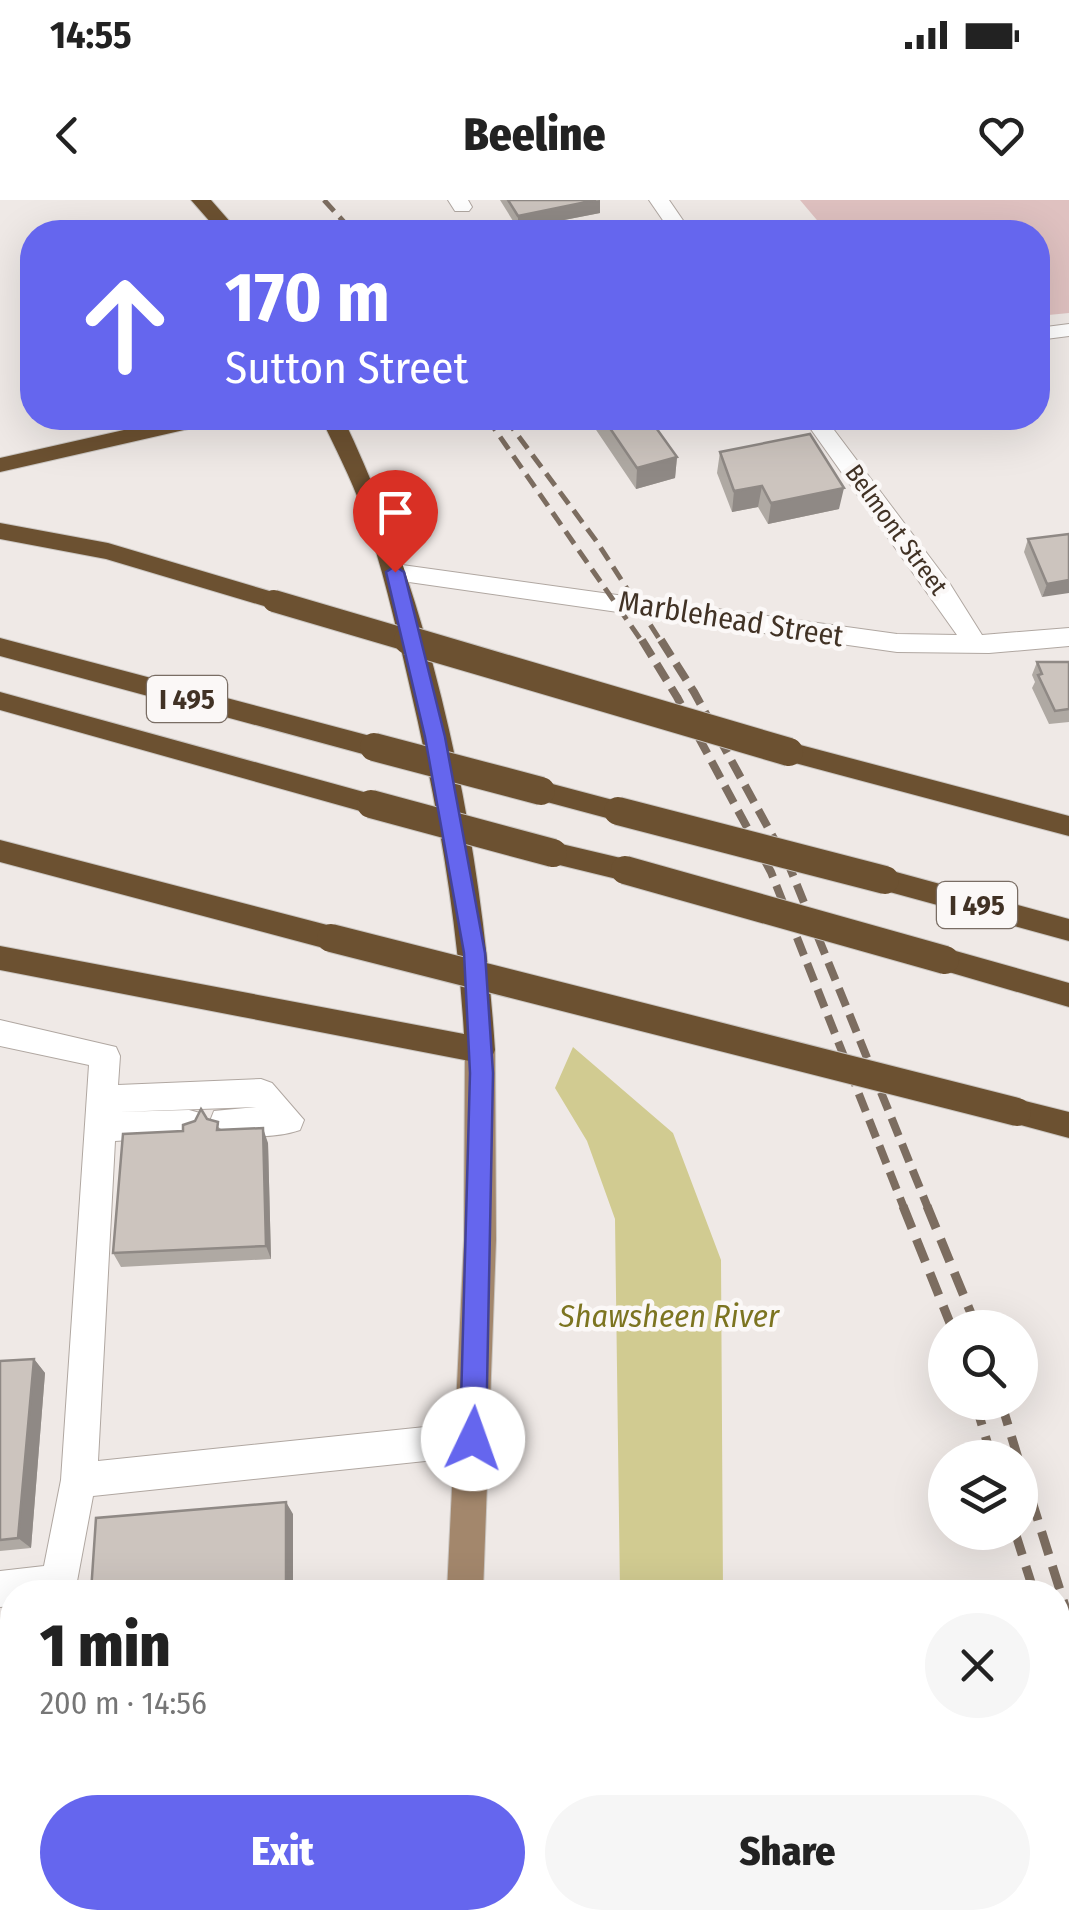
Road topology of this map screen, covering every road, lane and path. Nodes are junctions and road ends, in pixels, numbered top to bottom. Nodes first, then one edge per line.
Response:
1 (200, 200) edge
2 (218, 220) edge
3 (130, 430) edge
4 (155, 430) edge
5 (338, 430) edge
6 (823, 430) edge
7 (100, 443) junction
8 (0, 466) edge
9 (0, 531) edge
10 (395, 572) junction
11 (1069, 637) edge
12 (975, 644) junction
13 (0, 647) edge
14 (0, 701) edge
15 (1069, 826) edge
16 (0, 852) edge
17 (1069, 930) edge
18 (0, 958) edge
19 (1069, 994) edge
20 (0, 1033) edge
21 (480, 1050) junction
22 (101, 1114) junction
23 (226, 1121) dead end
24 (189, 1123) edge
25 (1069, 1126) edge
26 (473, 1439) junction
27 (80, 1480) junction
28 (60, 1580) edge
29 (466, 1580) edge

1 - 2 highway
3 - 7 highway
4 - 7 highway
5 - 10 highway
6 - 12 street, Belmont Street
7 - 8 highway
9 - 15 highway, bridge
10 - 12 street, Marblehead Street
10 - 21 highway
11 - 12 street, Marblehead Street
13 - 17 highway, I 495, bridge
14 - 19 highway, I 495, bridge
16 - 25 highway, bridge
18 - 21 highway
20 - 22 street
21 - 26 main road
22 - 23 street
22 - 24 street
22 - 27 street
26 - 27 street
26 - 29 main road
27 - 28 street

